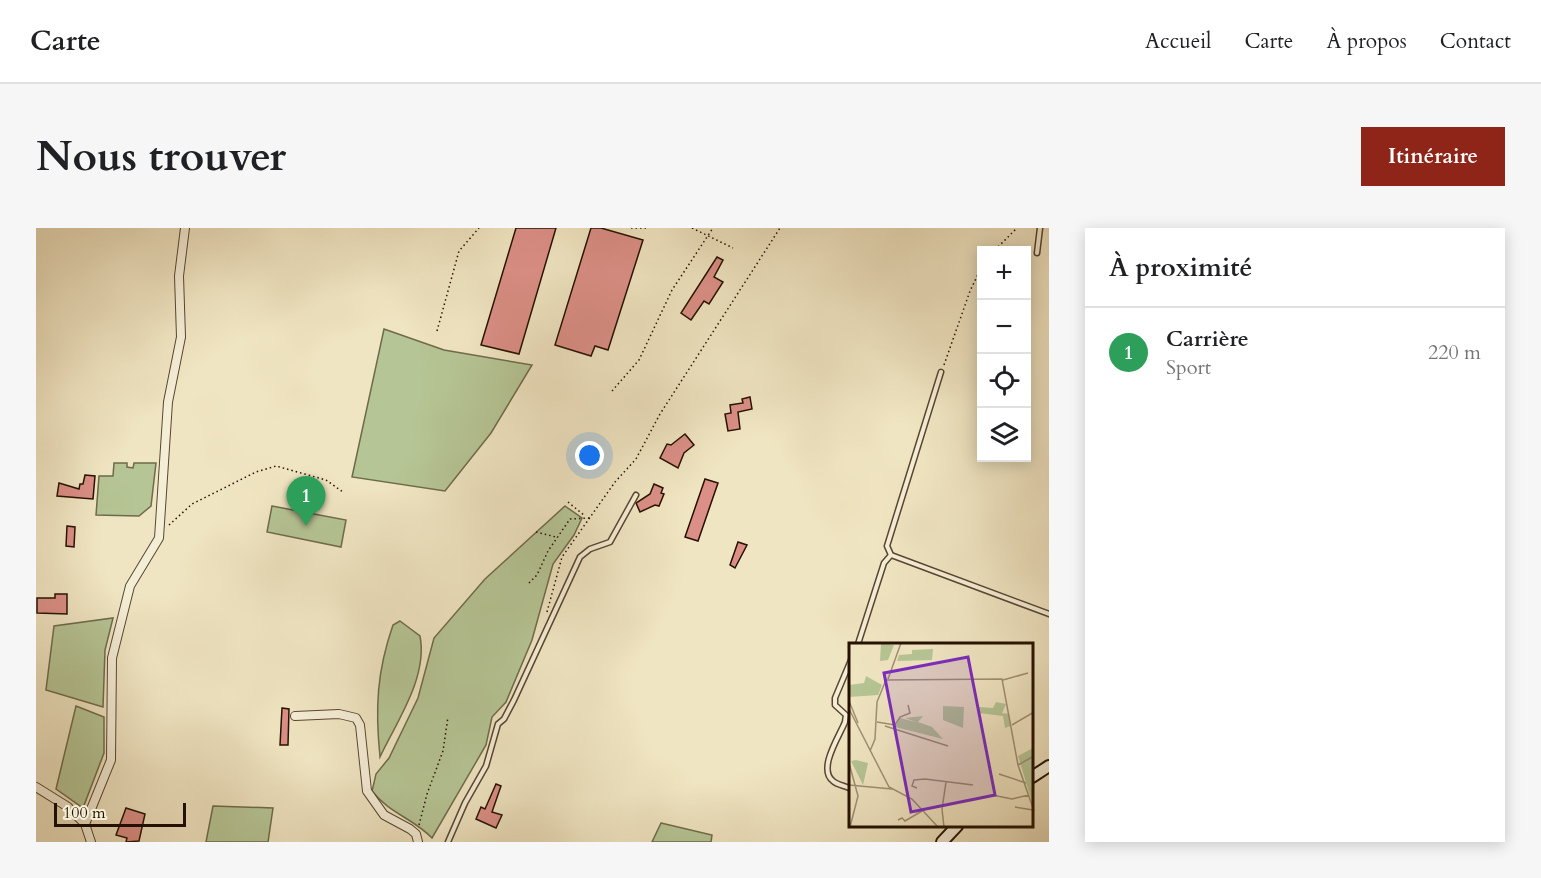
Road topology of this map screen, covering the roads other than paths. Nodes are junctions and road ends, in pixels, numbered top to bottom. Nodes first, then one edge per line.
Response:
1 (186, 228) edge
2 (1040, 228) edge
3 (1037, 252) dead end
4 (941, 372) road end
5 (636, 495) dead end
6 (891, 555) junction
7 (1049, 614) edge
8 (858, 643) edge
9 (849, 665) edge
10 (295, 716) dead end
11 (1049, 766) edge
12 (1034, 776) edge
13 (36, 787) edge
14 (849, 788) edge
15 (85, 824) junction
16 (955, 827) edge
17 (417, 838) edge
18 (91, 842) edge
19 (448, 842) edge
20 (942, 842) edge

1 - 15 street
2 - 3 lane
4 - 6 lane
5 - 19 lane
6 - 7 lane
6 - 8 lane
9 - 14 lane
10 - 17 street
11 - 12 main road
13 - 15 street
15 - 18 street
16 - 20 main road

